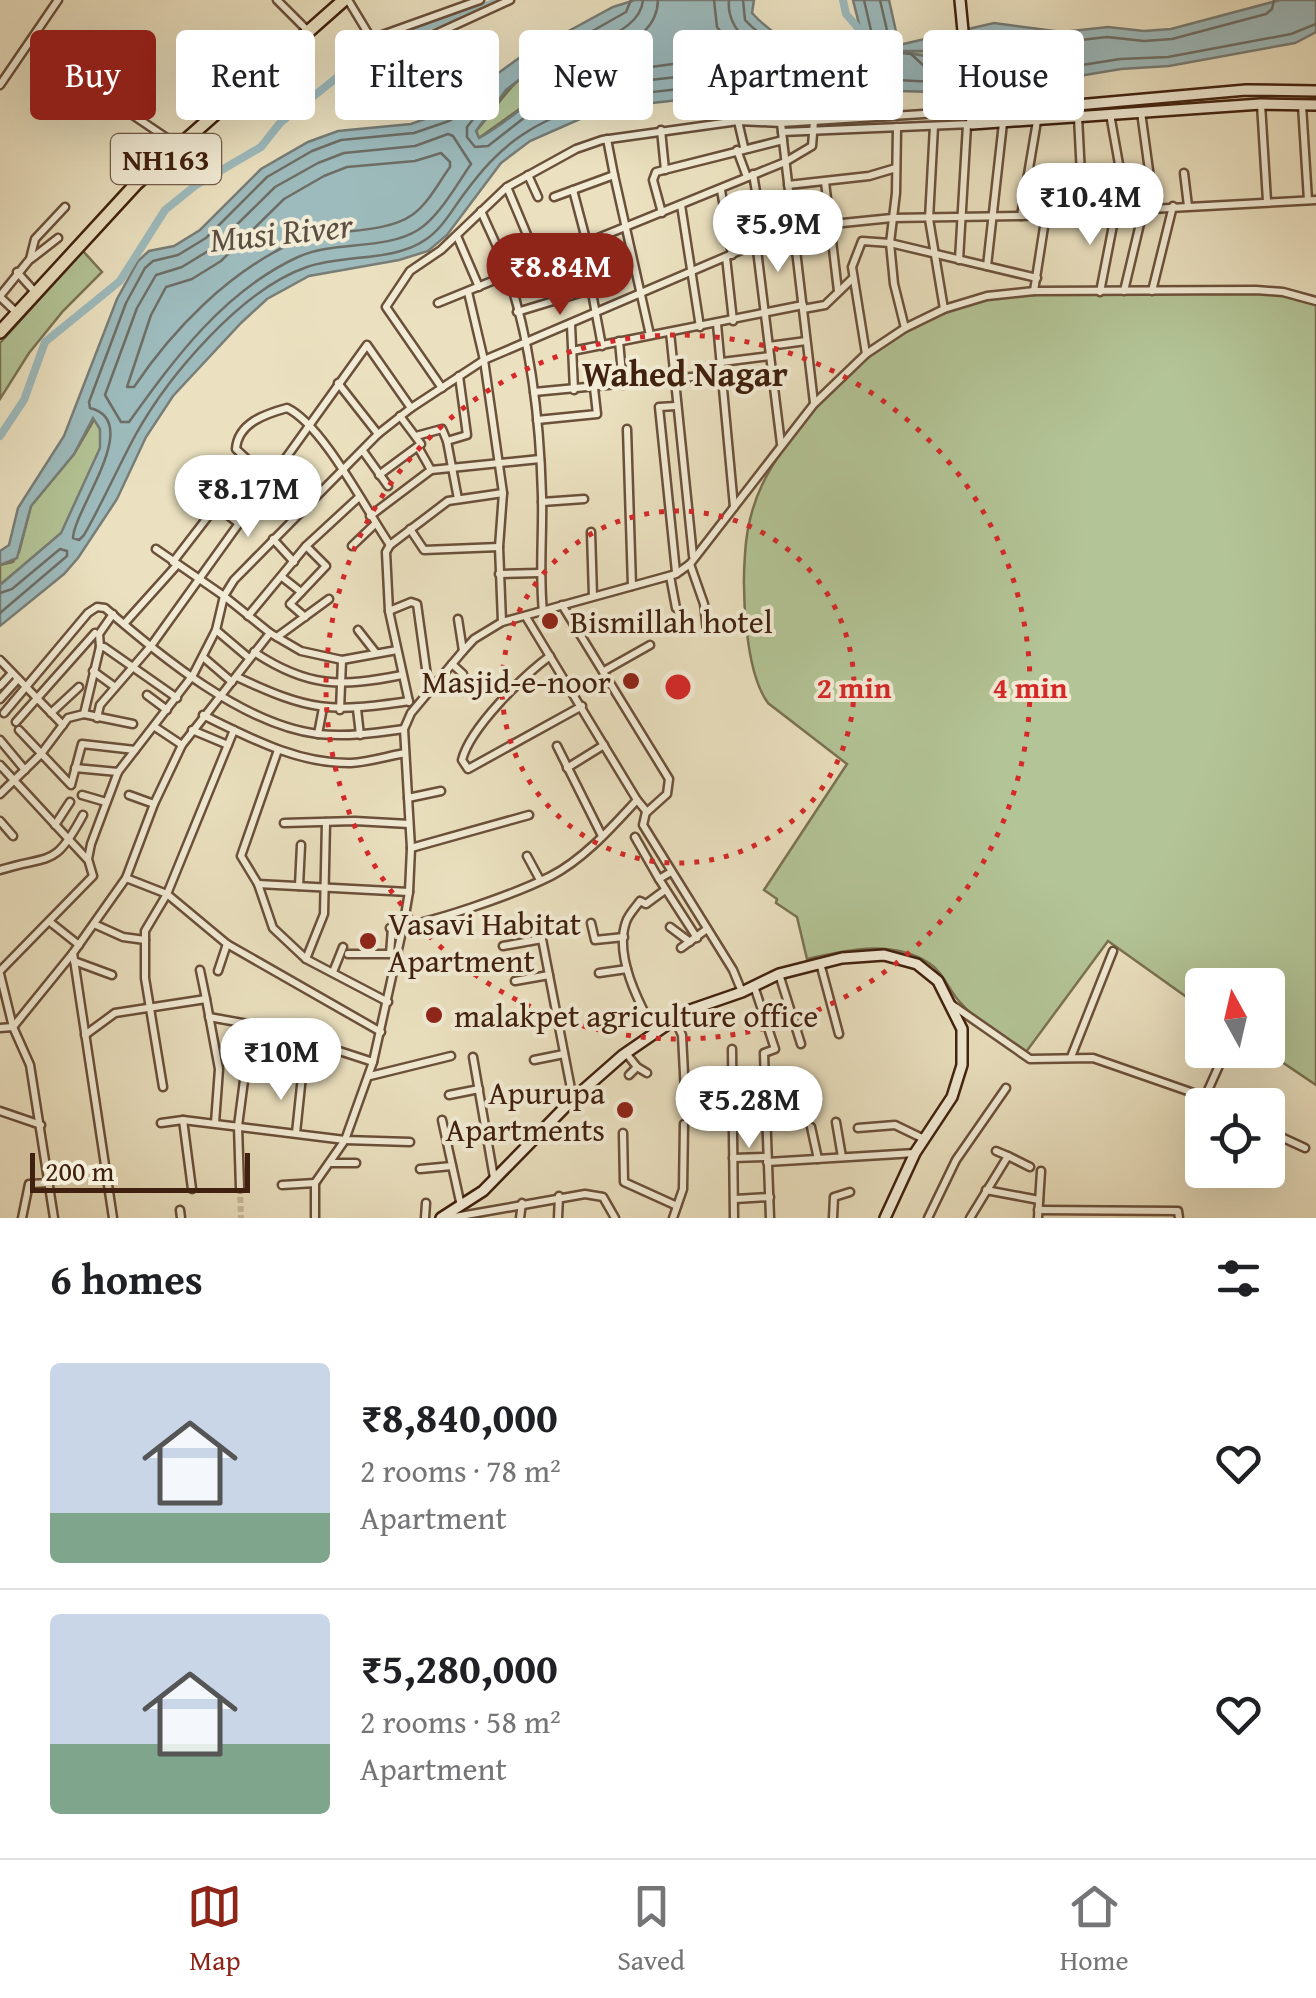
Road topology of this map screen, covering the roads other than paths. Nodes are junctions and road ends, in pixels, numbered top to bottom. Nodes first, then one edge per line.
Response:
1 (58, 0) edge
2 (277, 0) edge
3 (346, 0) edge
4 (480, 0) edge
5 (510, 0) edge
6 (960, 0) edge
7 (329, 5) edge
8 (307, 30) edge
9 (310, 30) edge
10 (364, 30) edge
11 (395, 30) edge
12 (444, 30) edge
13 (963, 30) edge
14 (0, 86) edge
15 (1316, 91) edge
16 (1262, 104) junction
17 (1084, 105) edge
18 (1302, 105) junction
19 (1316, 105) edge
20 (923, 110) edge
21 (1141, 112) junction
22 (1110, 114) junction
23 (1084, 116) edge
24 (140, 120) edge
25 (210, 120) edge
26 (970, 120) edge
27 (1045, 120) edge
28 (1078, 120) edge
29 (738, 121) junction
30 (1037, 121) junction
31 (814, 122) junction
32 (1003, 122) junction
33 (781, 123) junction
34 (970, 124) junction
35 (934, 126) junction
36 (898, 128) junction
37 (661, 130) junction
38 (815, 131) junction
39 (782, 136) junction
40 (606, 139) junction
41 (180, 147) junction
42 (741, 149) junction
43 (124, 150) dead end
44 (166, 159) junction
45 (785, 162) junction
46 (896, 168) junction
47 (665, 170) junction
48 (1184, 174) dead end
49 (528, 175) junction
50 (614, 176) junction
51 (750, 176) junction
52 (826, 182) junction
53 (788, 185) junction
54 (507, 187) junction
55 (573, 190) junction
56 (722, 190) junction
57 (554, 197) dead end
58 (538, 198) dead end
59 (1312, 200) edge
60 (1267, 201) junction
61 (681, 205) junction
62 (1173, 206) junction
63 (1188, 206) junction
64 (65, 207) dead end
65 (1154, 207) junction
66 (1144, 208) junction
67 (1127, 209) junction
68 (481, 210) junction
69 (1116, 210) junction
70 (662, 213) junction
71 (1083, 213) junction
72 (1046, 214) junction
73 (1021, 216) junction
74 (994, 217) junction
75 (892, 218) junction
76 (962, 218) junction
77 (929, 220) junction
78 (832, 224) junction
79 (627, 227) junction
80 (793, 228) junction
81 (457, 236) junction
82 (58, 238) dead end
83 (760, 240) junction
84 (890, 243) junction
85 (585, 244) junction
86 (933, 254) junction
87 (729, 256) junction
88 (30, 259) junction
89 (959, 260) junction
90 (538, 261) junction
91 (987, 266) junction
92 (17, 272) junction
93 (692, 272) junction
94 (508, 275) junction
95 (853, 278) junction
96 (1037, 278) junction
97 (479, 287) junction
98 (593, 288) junction
99 (1034, 290) junction
100 (1152, 290) junction
101 (838, 291) junction
102 (1124, 291) junction
103 (34, 292) junction
104 (468, 292) junction
105 (1100, 292) junction
106 (642, 294) junction
107 (0, 296) edge
108 (1316, 301) edge
109 (438, 303) dead end
110 (803, 307) junction
111 (944, 309) junction
112 (518, 312) junction
113 (17, 313) junction
114 (597, 313) junction
115 (764, 313) junction
116 (733, 321) junction
117 (717, 324) junction
118 (571, 325) junction
119 (700, 327) junction
120 (1, 328) edge
121 (905, 328) junction
122 (670, 332) junction
123 (650, 335) junction
124 (526, 341) junction
125 (619, 341) junction
126 (806, 342) junction
127 (602, 346) junction
128 (769, 346) junction
129 (572, 351) junction
130 (866, 354) junction
131 (770, 356) junction
132 (484, 360) junction
133 (722, 362) junction
134 (723, 374) junction
135 (459, 376) junction
136 (674, 380) junction
137 (338, 383) junction
138 (622, 385) junction
139 (442, 388) junction
140 (594, 388) junction
141 (574, 390) junction
142 (534, 392) junction
143 (814, 404) junction
144 (676, 406) junction
145 (411, 408) junction
146 (400, 416) junction
147 (538, 420) junction
148 (308, 426) junction
149 (628, 429) dead end
150 (378, 434) junction
151 (416, 436) junction
152 (447, 441) junction
153 (781, 444) junction
154 (418, 447) junction
155 (363, 451) junction
156 (540, 460) junction
157 (498, 462) junction
158 (452, 468) junction
159 (342, 469) junction
160 (431, 470) junction
161 (379, 475) junction
162 (197, 485) dead end
163 (388, 486) dead end
164 (504, 493) junction
165 (358, 498) junction
166 (584, 499) dead end
167 (458, 500) junction
168 (542, 502) junction
169 (216, 504) junction
170 (734, 508) junction
171 (373, 520) junction
172 (238, 523) junction
173 (410, 529) junction
174 (591, 532) dead end
175 (273, 540) junction
176 (390, 545) junction
177 (306, 546) junction
178 (352, 546) dead end
179 (499, 548) junction
180 (156, 549) dead end
181 (691, 561) junction
182 (294, 562) junction
183 (175, 564) junction
184 (540, 572) junction
185 (499, 574) junction
186 (673, 574) junction
187 (282, 576) junction
188 (197, 579) junction
189 (632, 586) junction
190 (301, 592) junction
191 (224, 596) junction
192 (593, 596) junction
193 (329, 599) dead end
194 (562, 604) junction
195 (676, 608) dead end
196 (389, 611) junction
197 (542, 612) junction
198 (113, 614) junction
199 (248, 616) junction
200 (526, 617) junction
201 (305, 618) junction
202 (458, 619) dead end
203 (502, 622) junction
204 (124, 624) junction
205 (216, 630) junction
206 (358, 630) dead end
207 (708, 631) dead end
208 (95, 633) dead end
209 (273, 635) junction
210 (650, 645) dead end
211 (151, 646) junction
212 (100, 647) junction
213 (397, 650) junction
214 (463, 651) junction
215 (376, 654) junction
216 (252, 655) junction
217 (550, 656) junction
218 (203, 657) junction
219 (342, 660) junction
220 (452, 664) junction
221 (2, 666) edge
222 (131, 667) junction
223 (93, 671) junction
224 (604, 671) junction
225 (463, 674) dead end
226 (402, 675) junction
227 (15, 676) junction
228 (193, 676) junction
229 (234, 680) junction
230 (0, 686) edge
231 (25, 686) junction
232 (342, 686) junction
233 (79, 687) dead end
234 (115, 687) junction
235 (429, 691) junction
236 (147, 695) dead end
237 (221, 695) junction
238 (36, 698) junction
239 (177, 698) junction
240 (0, 699) edge
241 (409, 701) junction
242 (582, 706) junction
243 (324, 708) junction
244 (356, 709) junction
245 (167, 710) junction
246 (340, 710) junction
247 (4, 713) dead end
248 (51, 713) junction
249 (411, 713) junction
250 (84, 714) junction
251 (204, 715) junction
252 (98, 718) junction
253 (133, 724) dead end
254 (63, 725) junction
255 (154, 727) junction
256 (404, 728) junction
257 (192, 730) junction
258 (234, 730) junction
259 (318, 734) junction
260 (360, 736) junction
261 (0, 740) edge
262 (182, 745) junction
263 (604, 745) junction
264 (228, 746) junction
265 (558, 746) dead end
266 (136, 750) junction
267 (278, 750) junction
268 (405, 753) junction
269 (42, 754) junction
270 (0, 766) edge
271 (75, 768) junction
272 (567, 768) junction
273 (24, 770) junction
274 (118, 772) junction
275 (14, 780) junction
276 (441, 791) dead end
277 (0, 794) edge
278 (129, 794) dead end
279 (82, 795) dead end
280 (408, 798) junction
281 (637, 800) junction
282 (70, 802) dead end
283 (106, 802) junction
284 (154, 804) junction
285 (646, 812) junction
286 (83, 815) dead end
287 (529, 815) dead end
288 (0, 821) edge
289 (326, 822) junction
290 (284, 823) dead end
291 (55, 824) junction
292 (409, 824) junction
293 (13, 836) dead end
294 (602, 836) junction
295 (635, 837) dead end
296 (69, 840) junction
297 (301, 845) dead end
298 (410, 848) junction
299 (527, 856) dead end
300 (88, 860) junction
301 (0, 870) edge
302 (672, 872) junction
303 (126, 878) junction
304 (659, 879) junction
305 (540, 880) junction
306 (258, 884) junction
307 (300, 886) junction
308 (324, 887) junction
309 (666, 890) junction
310 (409, 892) junction
311 (167, 894) junction
312 (50, 922) junction
313 (592, 923) dead end
314 (94, 924) junction
315 (403, 927) junction
316 (670, 927) dead end
317 (707, 929) junction
318 (624, 937) junction
319 (145, 940) junction
320 (693, 940) junction
321 (226, 944) junction
322 (79, 945) junction
323 (502, 946) dead end
324 (681, 948) dead end
325 (1113, 950) dead end
326 (394, 954) junction
327 (74, 957) junction
328 (306, 959) junction
329 (820, 964) junction
330 (627, 969) junction
331 (200, 970) dead end
332 (218, 971) dead end
333 (0, 972) edge
334 (333, 972) junction
335 (599, 973) dead end
336 (779, 974) junction
337 (112, 975) dead end
338 (549, 975) junction
339 (515, 981) dead end
340 (754, 986) junction
341 (742, 992) junction
342 (206, 999) junction
343 (388, 1002) junction
344 (950, 1003) junction
345 (149, 1008) junction
346 (557, 1016) junction
347 (209, 1017) junction
348 (675, 1020) junction
349 (528, 1021) dead end
350 (13, 1027) junction
351 (251, 1027) junction
352 (0, 1028) edge
353 (293, 1032) dead end
354 (381, 1032) junction
355 (654, 1033) junction
356 (839, 1034) dead end
357 (85, 1035) junction
358 (801, 1044) dead end
359 (327, 1047) dead end
360 (732, 1049) dead end
361 (626, 1053) junction
362 (564, 1054) junction
363 (451, 1056) dead end
364 (473, 1057) dead end
365 (1072, 1057) junction
366 (534, 1060) dead end
367 (304, 1062) dead end
368 (373, 1062) junction
369 (637, 1067) junction
370 (282, 1073) dead end
371 (646, 1073) dead end
372 (629, 1075) dead end
373 (302, 1076) junction
374 (368, 1076) junction
375 (732, 1084) junction
376 (765, 1084) junction
377 (163, 1086) dead end
378 (1006, 1088) dead end
379 (478, 1089) junction
380 (1185, 1089) edge
381 (685, 1093) dead end
382 (449, 1094) dead end
383 (573, 1099) junction
384 (0, 1110) edge
385 (183, 1120) junction
386 (442, 1120) dead end
387 (767, 1120) junction
388 (160, 1122) dead end
389 (836, 1122) dead end
390 (733, 1123) junction
391 (215, 1124) junction
392 (684, 1124) dead end
393 (41, 1125) junction
394 (238, 1126) junction
395 (811, 1127) dead end
396 (858, 1128) dead end
397 (296, 1133) junction
398 (623, 1134) dead end
399 (924, 1138) junction
400 (1285, 1139) edge
401 (345, 1140) junction
402 (410, 1142) dead end
403 (1305, 1148) dead end
404 (996, 1151) dead end
405 (915, 1154) junction
406 (1008, 1156) junction
407 (733, 1158) junction
408 (842, 1158) junction
409 (818, 1159) junction
410 (767, 1160) junction
411 (330, 1163) junction
412 (356, 1163) dead end
413 (452, 1166) junction
414 (1030, 1167) dead end
415 (420, 1168) dead end
416 (1042, 1171) dead end
417 (494, 1178) junction
418 (50, 1183) junction
419 (315, 1184) junction
420 (282, 1185) dead end
421 (240, 1188) tunnel mouth
422 (192, 1189) dead end
423 (986, 1190) junction
424 (850, 1192) dead end
425 (559, 1196) junction
426 (735, 1198) junction
427 (770, 1198) junction
428 (1039, 1200) junction
429 (426, 1203) dead end
430 (522, 1203) junction
431 (677, 1206) junction
432 (461, 1207) junction
433 (1038, 1214) edge
434 (471, 1217) edge
435 (22, 1218) edge
436 (54, 1218) edge
437 (113, 1218) edge
438 (315, 1218) edge
439 (425, 1218) edge
440 (441, 1218) edge
441 (449, 1218) edge
442 (520, 1218) edge
443 (558, 1218) edge
444 (615, 1218) edge
445 (672, 1218) edge
446 (734, 1218) edge
447 (770, 1218) edge
448 (833, 1218) edge
449 (885, 1218) edge
450 (928, 1218) edge
451 (970, 1218) edge
452 (1178, 1218) edge

1 - 14 street
2 - 8 street
3 - 7 highway, NH163
3 - 10 street
4 - 11 street
5 - 12 street
6 - 13 street
7 - 9 highway, NH163
15 - 17 street
16 - 18 street
16 - 21 street
16 - 60 street
18 - 19 street
18 - 59 street
20 - 31 street
21 - 22 street
21 - 65 street
22 - 23 street
22 - 67 street
24 - 41 street
25 - 41 highway, NH163
26 - 34 street
27 - 30 street
28 - 71 street
29 - 33 street
29 - 37 street
29 - 42 street
30 - 32 street
30 - 73 street
31 - 33 street
31 - 38 street
32 - 34 street
32 - 74 street
33 - 39 street
34 - 35 street
34 - 76 street
35 - 36 street
35 - 77 street
36 - 38 street
36 - 46 street
37 - 40 street
37 - 47 street
38 - 39 street
38 - 45 street
39 - 42 street
39 - 45 street
40 - 49 street
40 - 50 street
41 - 44 highway, NH163
42 - 47 street
42 - 51 street
43 - 44 street
44 - 103 highway, NH163
45 - 51 street
45 - 53 street
46 - 52 street
46 - 75 street
47 - 70 street
48 - 63 street
49 - 54 street
49 - 58 street
50 - 55 street
50 - 79 street
51 - 56 street
51 - 83 street
52 - 53 street
52 - 78 street
53 - 80 street
54 - 68 street
54 - 90 street
55 - 57 street
55 - 85 street
56 - 61 street
56 - 87 street
59 - 60 street
60 - 63 street
61 - 70 street
61 - 93 street
62 - 63 street
62 - 65 street
62 - 100 street
64 - 88 street
65 - 66 street
66 - 67 street
66 - 102 street
67 - 69 street
68 - 81 street
68 - 94 street
69 - 71 street
69 - 105 street
70 - 79 street
71 - 72 street
72 - 73 street
72 - 96 street
73 - 74 street
74 - 76 street
74 - 91 street
75 - 77 street
75 - 78 street
75 - 84 street
76 - 77 street
76 - 89 street
77 - 86 street
78 - 80 street
78 - 101 street
79 - 85 street
79 - 106 street
80 - 83 street
80 - 110 street
81 - 97 street
81 - 139 street
82 - 88 street
83 - 87 street
83 - 115 street
84 - 86 street
84 - 95 street
84 - 121 street
85 - 90 street
85 - 98 street
86 - 89 street
86 - 111 street
87 - 93 street
87 - 116 street
88 - 92 street
89 - 91 street
90 - 94 street
91 - 96 street
92 - 103 street
92 - 107 street
93 - 106 street
93 - 119 street
94 - 97 street
94 - 112 street
95 - 101 street
95 - 130 street
96 - 99 street
97 - 104 street
98 - 112 street
98 - 114 street
99 - 105 street
99 - 111 street
100 - 102 street
100 - 108 street
101 - 110 street
102 - 105 street
103 - 113 highway, NH163
104 - 109 street
104 - 132 street
106 - 114 street
106 - 123 street
107 - 113 street
110 - 115 street
110 - 126 street
111 - 121 street
112 - 124 street
113 - 120 highway, NH163
114 - 118 street
114 - 127 street
115 - 116 street
115 - 128 street
116 - 117 street
117 - 119 street
117 - 133 street
118 - 124 street
118 - 129 street
119 - 122 street
121 - 130 street
122 - 123 street
122 - 136 street
123 - 125 street
124 - 132 street
124 - 142 street
125 - 127 street
125 - 138 street
126 - 128 street
126 - 143 street
127 - 129 street
128 - 131 street
129 - 141 street
130 - 143 street
131 - 133 street
131 - 153 street
132 - 135 street
132 - 157 street
133 - 134 street
134 - 136 street
134 - 170 street
135 - 139 street
135 - 152 street
136 - 138 street
136 - 144 street
137 - 145 street
137 - 148 street
137 - 150 street
138 - 140 street
139 - 145 street
140 - 141 street
140 - 147 street
141 - 142 street
142 - 147 street
143 - 153 street
144 - 181 street
144 - 186 street
145 - 146 street
146 - 150 street
146 - 151 street
147 - 156 street
148 - 159 street
148 - 169 street
148 - 172 street
149 - 189 street
150 - 155 street
151 - 152 street
151 - 154 street
152 - 158 street
153 - 170 street
154 - 160 street
154 - 161 street
155 - 159 street
155 - 161 street
156 - 157 street
156 - 168 street
157 - 158 street
157 - 164 street
158 - 160 street
158 - 167 street
159 - 165 street
159 - 175 street
160 - 171 street
161 - 163 street
162 - 169 street
164 - 167 street
164 - 179 street
165 - 171 street
165 - 177 street
166 - 168 street
167 - 173 street
168 - 184 street
169 - 172 street
169 - 183 street
170 - 181 street
171 - 176 street
171 - 178 street
172 - 188 street
173 - 176 street
173 - 179 street
174 - 192 street
175 - 182 street
175 - 191 street
176 - 196 street
177 - 182 street
177 - 190 street
179 - 185 street
180 - 183 street
181 - 186 street
181 - 207 street
182 - 187 street
183 - 188 street
183 - 204 street
184 - 185 street
184 - 197 street
185 - 203 street
186 - 189 street
186 - 195 street
187 - 190 street
187 - 199 street
188 - 191 street
188 - 211 street
189 - 192 street
190 - 201 street
191 - 199 street
191 - 205 street
192 - 194 street
193 - 201 street
194 - 197 street
194 - 224 street
196 - 213 street
196 - 235 street
197 - 200 street
198 - 204 street
198 - 212 street
198 - 231 street
199 - 209 street
200 - 203 street
200 - 217 street
201 - 209 street
202 - 214 street
203 - 214 street
204 - 211 street
205 - 216 street
205 - 218 street
206 - 215 street
208 - 238 street
209 - 216 street
209 - 219 street
210 - 224 street
211 - 222 street
211 - 228 street
212 - 222 street
212 - 223 street
213 - 215 street
213 - 226 street
214 - 220 street
215 - 219 street
216 - 229 street
216 - 232 street
217 - 242 street
217 - 242 street
218 - 228 street
218 - 229 street
219 - 232 street
220 - 225 street
220 - 235 street
221 - 227 street
222 - 234 street
222 - 239 street
223 - 234 street
223 - 250 street
224 - 285 street
226 - 232 street
226 - 241 street
227 - 230 street
227 - 231 street
227 - 240 street
228 - 237 street
228 - 239 street
229 - 237 street
229 - 243 street
231 - 238 street
231 - 247 street
232 - 246 street
233 - 248 street
234 - 252 street
235 - 249 street
236 - 245 street
237 - 251 street
237 - 259 street
238 - 248 street
238 - 269 street
239 - 245 street
241 - 244 street
241 - 249 street
242 - 263 street
243 - 246 street
243 - 259 street
244 - 246 street
244 - 260 street
245 - 255 street
248 - 254 street
249 - 256 street
250 - 252 street
250 - 254 street
251 - 257 street
251 - 258 street
252 - 253 street
254 - 269 street
255 - 262 street
255 - 266 street
256 - 260 street
256 - 268 street
257 - 262 street
257 - 264 street
258 - 264 street
258 - 267 street
259 - 260 street
261 - 273 street
262 - 284 street
263 - 272 street
263 - 281 street
264 - 311 street
265 - 272 street
266 - 271 street
266 - 274 street
267 - 268 street
267 - 306 street
268 - 280 street
269 - 271 street
269 - 273 street
270 - 275 street
271 - 274 street
272 - 294 street
273 - 275 street
274 - 283 street
275 - 277 street
275 - 291 street
276 - 280 street
278 - 284 street
279 - 283 street
280 - 292 street
281 - 285 street
281 - 294 street
282 - 291 street
283 - 300 street
284 - 303 street
285 - 302 street
286 - 296 street
287 - 298 street
288 - 293 street
289 - 290 street
289 - 292 street
289 - 308 street
291 - 296 street
292 - 298 street
294 - 305 street
295 - 304 street
296 - 300 street
296 - 301 street
297 - 307 street
298 - 310 street
299 - 305 street
300 - 312 street
302 - 304 street
302 - 317 street
303 - 311 street
303 - 314 street
304 - 309 street
305 - 315 street
306 - 307 street
306 - 328 street
307 - 308 street
308 - 310 street
308 - 328 street
309 - 318 street
309 - 320 street
310 - 315 street
311 - 319 street
311 - 321 street
312 - 322 street
312 - 333 street
313 - 318 street
314 - 319 street
314 - 322 street
315 - 326 street
315 - 326 street
316 - 320 street
317 - 320 street
317 - 341 street
318 - 330 street
319 - 345 street
320 - 324 street
321 - 332 street
321 - 354 street
322 - 327 street
323 - 338 street
325 - 365 street
326 - 334 street
326 - 343 street
327 - 337 street
327 - 350 street
327 - 357 street
328 - 334 street
329 - 336 street
329 - 344 street
329 - 356 street
330 - 335 street
330 - 355 street
331 - 342 street
333 - 350 street
334 - 343 street
336 - 340 street
336 - 358 street
338 - 339 street
338 - 346 street
340 - 341 street
340 - 376 street
341 - 348 street
342 - 345 street
342 - 347 street
343 - 354 street
344 - 365 street
344 - 399 street
345 - 357 street
345 - 377 street
346 - 349 street
346 - 362 street
347 - 351 street
347 - 391 street
348 - 355 street
348 - 381 street
350 - 352 street
350 - 393 street
351 - 353 street
351 - 394 street
354 - 368 street
355 - 361 street
357 - 437 street
359 - 368 street
360 - 375 street
361 - 369 street
361 - 383 street
362 - 366 street
362 - 383 street
363 - 374 street
364 - 379 street
365 - 380 street
367 - 373 street
368 - 374 street
369 - 371 street
369 - 372 street
370 - 373 street
373 - 397 street
374 - 401 street
375 - 376 street
375 - 390 street
376 - 387 street
378 - 450 street
379 - 382 street
379 - 417 street
383 - 417 street
384 - 393 street
385 - 388 street
385 - 391 street
385 - 422 street
386 - 413 street
387 - 390 street
387 - 410 street
389 - 408 street
390 - 407 street
391 - 394 street
392 - 431 street
393 - 418 street
394 - 397 street
394 - 421 street
395 - 409 street
396 - 399 street
397 - 401 street
398 - 431 street
399 - 405 street
400 - 403 street
401 - 402 street
401 - 411 street
404 - 406 street
405 - 408 street
405 - 449 street
406 - 414 street
406 - 423 street
407 - 410 street
407 - 426 street
408 - 409 street
409 - 410 street
410 - 427 street
411 - 412 street
411 - 419 street
413 - 415 street
413 - 432 street
416 - 428 street
417 - 432 street
418 - 435 street
418 - 436 street
419 - 420 street
419 - 438 street
423 - 428 street
423 - 451 street
424 - 448 street
425 - 430 street
425 - 443 street
425 - 444 street
426 - 427 street
426 - 446 street
427 - 447 street
428 - 433 street
429 - 439 street
430 - 434 street
430 - 442 street
431 - 445 street
432 - 440 street
433 - 452 street
434 - 441 street

